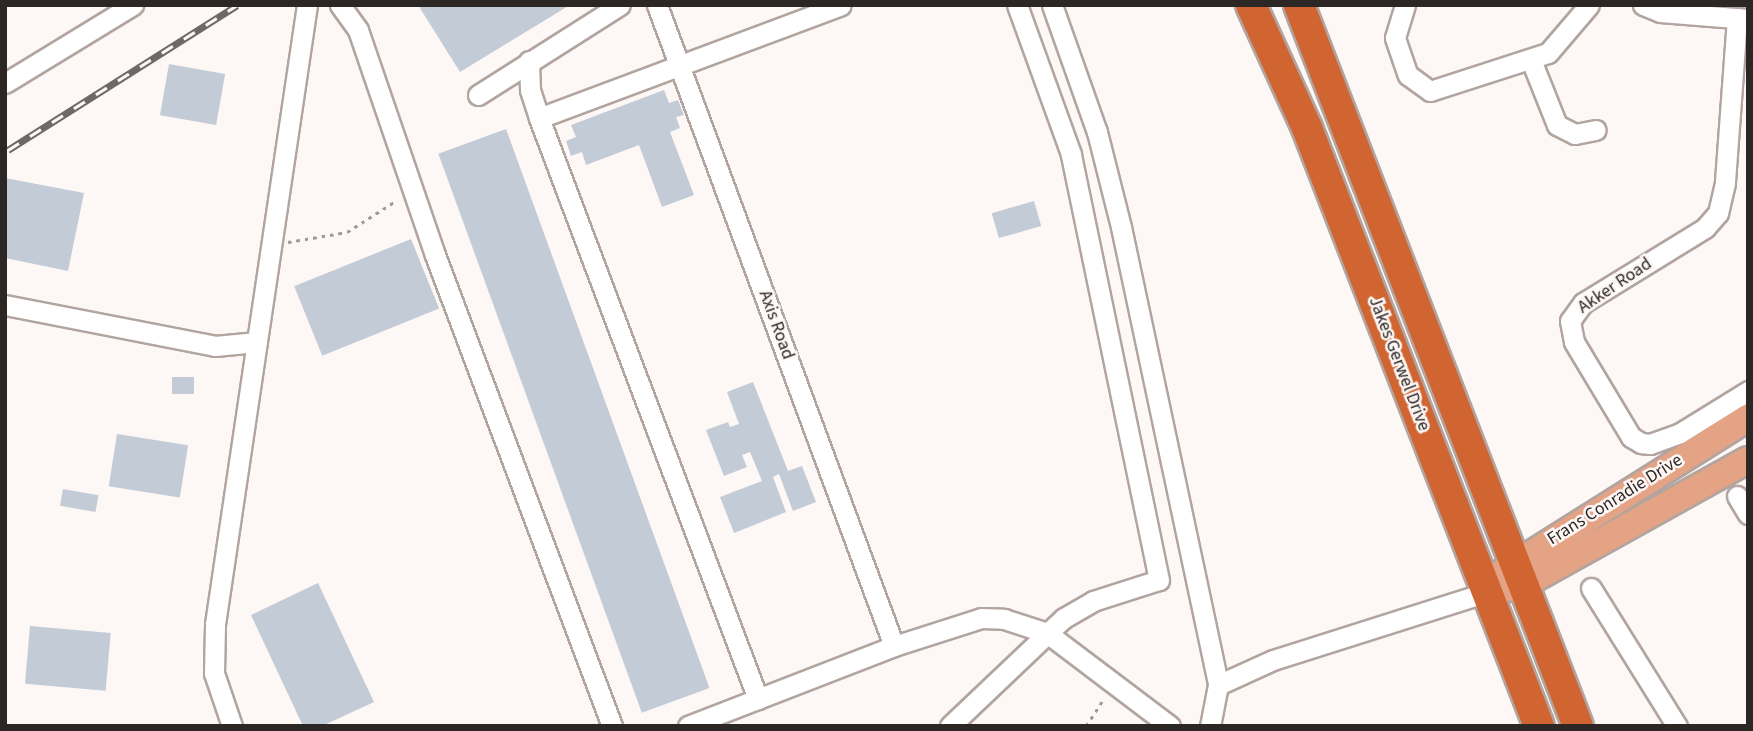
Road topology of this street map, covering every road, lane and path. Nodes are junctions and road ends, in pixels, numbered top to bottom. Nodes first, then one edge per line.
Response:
1 (132, 5) edge
2 (307, 5) edge
3 (340, 5) edge
4 (620, 5) edge
5 (657, 5) edge
6 (841, 5) edge
7 (1017, 5) edge
8 (1052, 5) edge
9 (1251, 5) edge
10 (1299, 5) edge
11 (1405, 5) edge
12 (1589, 5) edge
13 (1643, 5) edge
14 (1743, 19) edge
15 (1531, 60) junction
16 (529, 61) junction
17 (680, 65) junction
18 (5, 83) edge
19 (478, 96) dead end
20 (539, 118) junction
21 (1596, 130) dead end
22 (413, 191) junction
23 (271, 244) junction
24 (5, 305) edge
25 (257, 342) junction
26 (1748, 391) edge
27 (1748, 418) edge
28 (1748, 460) edge
29 (1737, 496) dead end
30 (1748, 514) edge
31 (1519, 574) junction
32 (1591, 587) dead end
33 (1480, 590) junction
34 (1047, 633) junction
35 (894, 646) junction
36 (1114, 683) junction
37 (1218, 685) junction
38 (758, 699) junction
39 (232, 726) edge
40 (612, 726) edge
41 (688, 726) edge
42 (950, 726) edge
43 (1086, 726) edge
44 (1170, 726) edge
45 (1210, 726) edge
46 (1539, 726) edge
47 (1578, 726) edge
48 (1677, 726) edge

1 - 18 street
2 - 23 street
3 - 22 street
4 - 16 street
5 - 17 street, Axis Road
6 - 17 street
7 - 34 street
8 - 37 street
9 - 33 highway, Jakes Gerwel Drive
10 - 31 highway, Jakes Gerwel Drive
11 - 15 street
12 - 15 street
13 - 14 street
14 - 26 street, Akker Road
15 - 21 street
16 - 19 street
16 - 20 street
17 - 20 street
17 - 35 street, Axis Road
20 - 38 street
22 - 23 path
22 - 40 street
23 - 25 street
24 - 25 street
25 - 39 street
27 - 31 main road, Frans Conradie Drive
28 - 31 main road, Frans Conradie Drive
29 - 30 street
31 - 33 main road, Frans Conradie Drive
31 - 47 highway, Jakes Gerwel Drive
32 - 48 street
33 - 37 street
33 - 46 highway, Jakes Gerwel Drive
34 - 35 street
34 - 36 street
34 - 42 street
35 - 38 street
36 - 43 path
36 - 44 street
37 - 45 street
38 - 41 street

